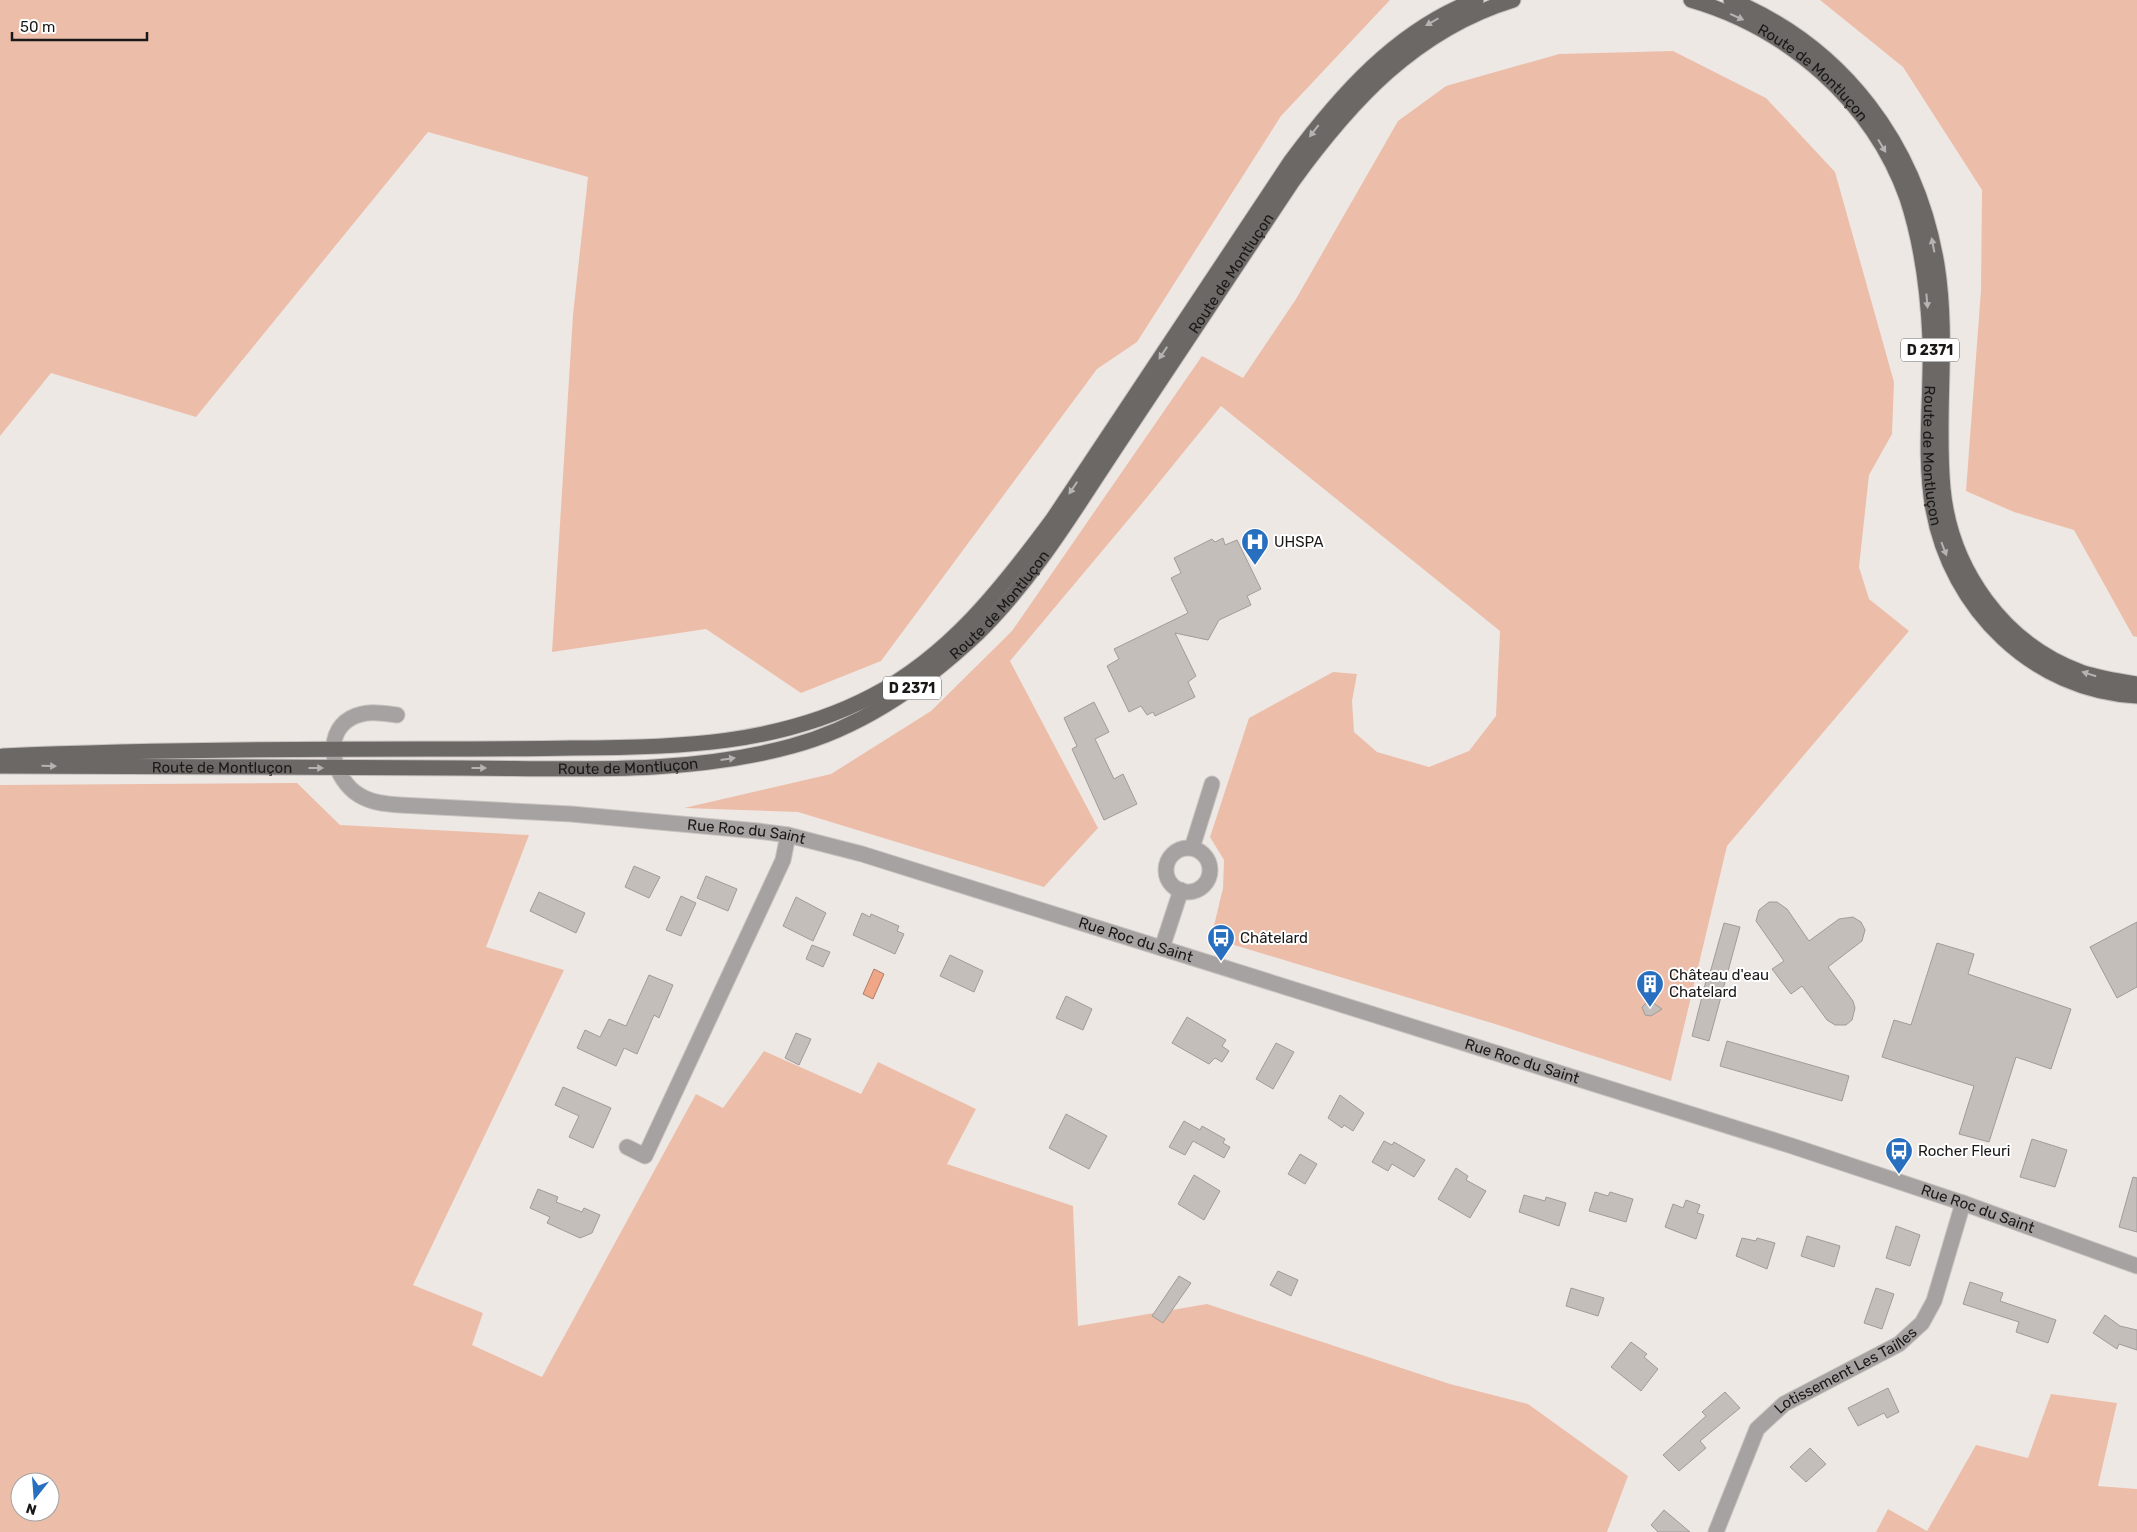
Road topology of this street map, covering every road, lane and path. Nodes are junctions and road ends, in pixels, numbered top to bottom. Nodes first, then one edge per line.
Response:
1 (1476, 0) edge
2 (1513, 0) edge
3 (1691, 0) edge
4 (1731, 0) edge
5 (2137, 684) edge
6 (2137, 696) edge
7 (397, 715) dead end
8 (334, 749) junction
9 (0, 756) edge
10 (0, 766) edge
11 (337, 768) junction
12 (1212, 784) dead end
13 (788, 835) junction
14 (1192, 848) junction
15 (1181, 890) junction
16 (1162, 948) junction
17 (627, 1146) dead end
18 (1963, 1202) junction
19 (2137, 1266) edge
20 (1716, 1532) edge

1 -> 8 main road, Route de Montluçon / D 2371
11 -> 2 main road, Route de Montluçon / D 2371
3 -> 6 main road, Route de Montluçon / D 2371
5 -> 4 main road, Route de Montluçon / D 2371
7 - 8 street
8 - 9 main road, Route de Montluçon / D 2371
8 - 11 street, Rue Roc du Saint
10 -> 11 main road, Route de Montluçon / D 2371
11 - 13 street, Rue Roc du Saint
12 - 14 street
13 - 16 street, Rue Roc du Saint
13 - 17 street
14 - 15 street
14 - 15 street
15 - 16 street
16 - 18 street, Rue Roc du Saint
18 - 19 street, Rue Roc du Saint
18 - 20 street, Lotissement Les Tailles

